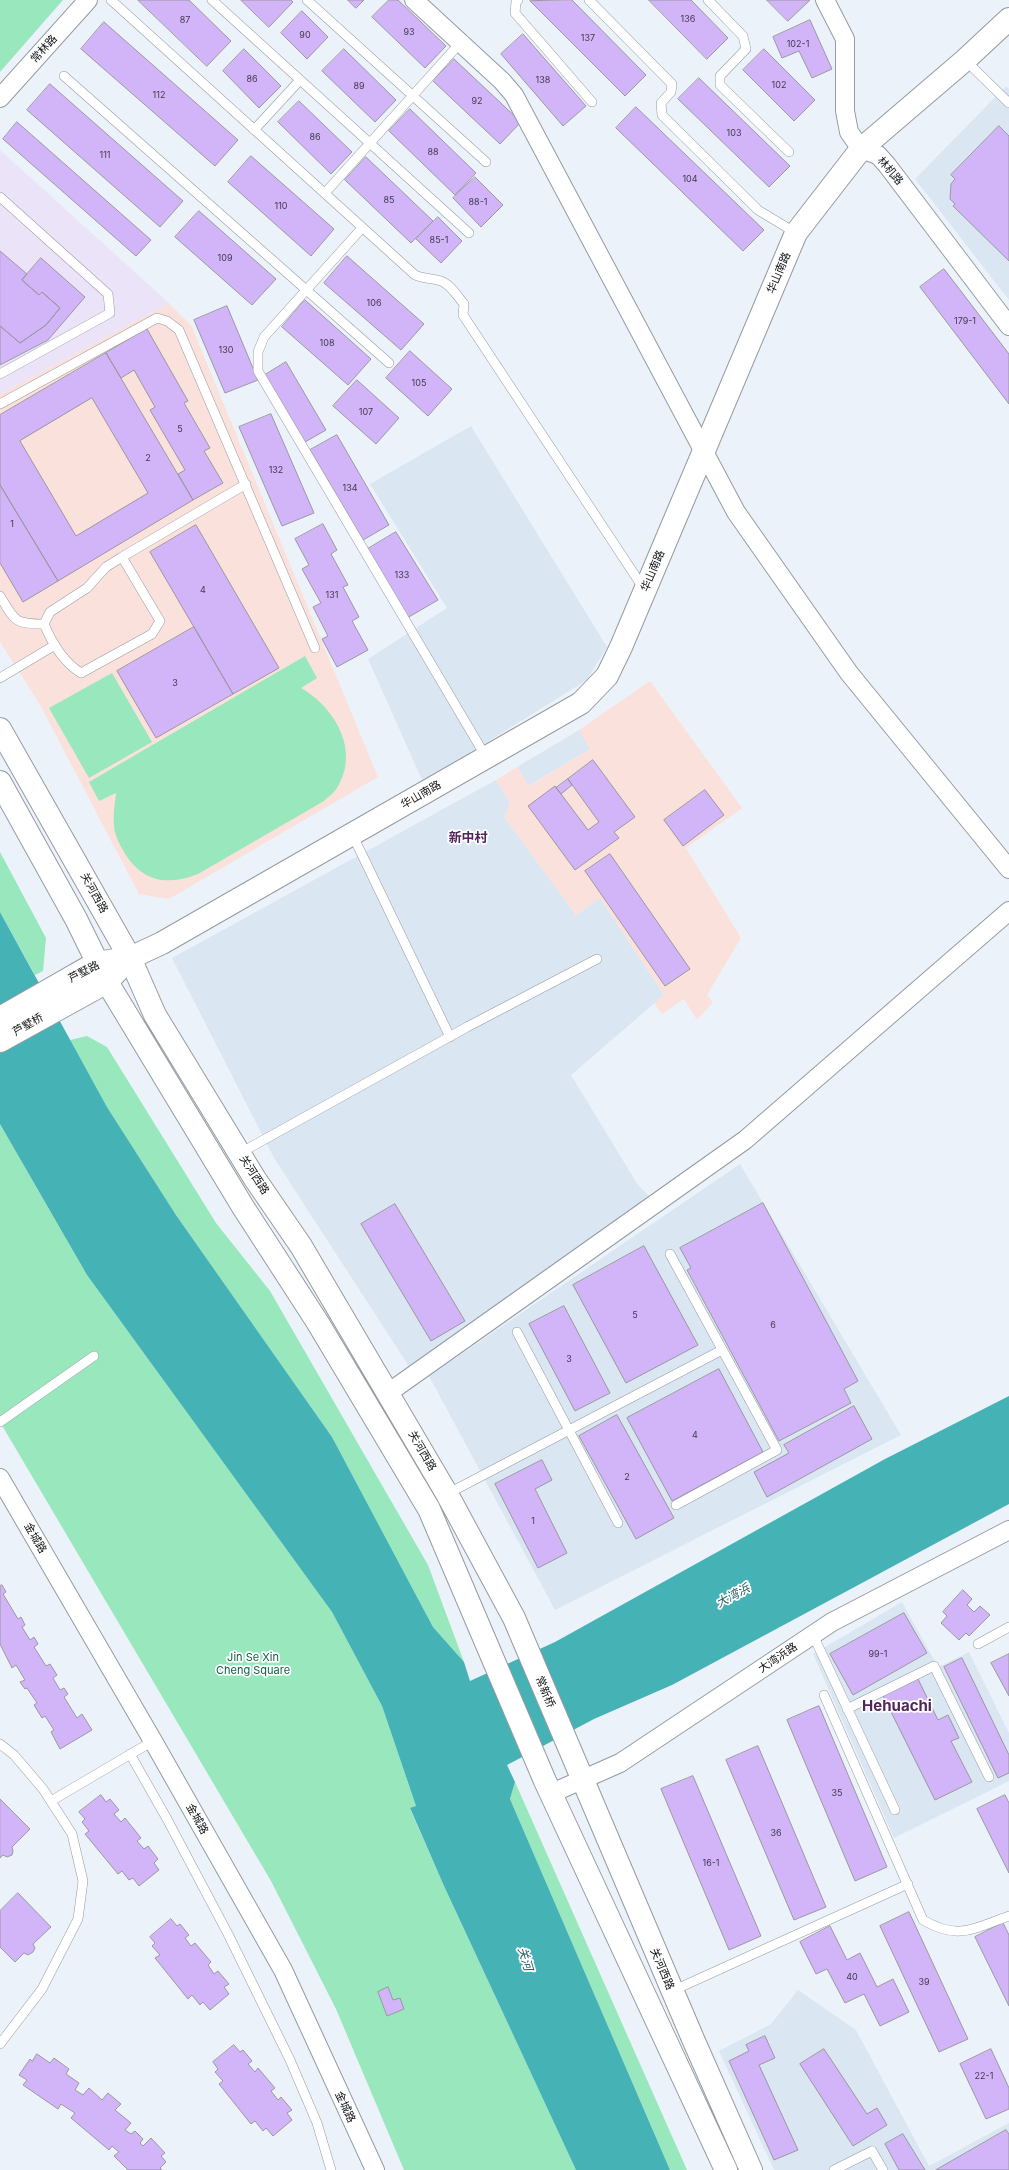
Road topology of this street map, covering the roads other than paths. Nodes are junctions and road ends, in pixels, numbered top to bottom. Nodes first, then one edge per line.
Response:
1 (88, 0) edge
2 (111, 0) edge
3 (212, 0) edge
4 (307, 0) edge
5 (414, 0) edge
6 (518, 0) edge
7 (589, 0) edge
8 (708, 0) edge
9 (825, 0) edge
10 (1009, 19) edge
11 (461, 42) junction
12 (965, 60) junction
13 (64, 76) dead end
14 (300, 80) junction
15 (412, 95) junction
16 (0, 98) edge
17 (592, 102) dead end
18 (1009, 103) edge
19 (254, 130) junction
20 (369, 142) junction
21 (861, 149) junction
22 (789, 152) dead end
23 (486, 162) dead end
24 (325, 193) junction
25 (0, 197) edge
26 (362, 228) junction
27 (469, 233) dead end
28 (796, 233) junction
29 (306, 290) junction
30 (1009, 326) edge
31 (389, 363) dead end
32 (0, 374) edge
33 (0, 404) edge
34 (704, 451) junction
35 (246, 484) junction
36 (122, 557) junction
37 (645, 591) junction
38 (0, 596) edge
39 (44, 624) junction
40 (55, 645) junction
41 (315, 648) dead end
42 (0, 678) edge
43 (0, 728) edge
44 (486, 758) junction
45 (0, 782) edge
46 (352, 834) junction
47 (1009, 869) edge
48 (1009, 911) edge
49 (130, 958) junction
50 (597, 959) dead end
51 (96, 963) junction
52 (107, 982) junction
53 (52, 1000) junction
54 (0, 1018) edge
55 (450, 1037) junction
56 (0, 1041) edge
57 (240, 1153) junction
58 (670, 1254) dead end
59 (517, 1332) dead end
60 (722, 1350) junction
61 (94, 1356) dead end
62 (388, 1393) junction
63 (0, 1422) edge
64 (569, 1430) junction
65 (0, 1478) edge
66 (447, 1494) junction
67 (676, 1505) dead end
68 (618, 1523) dead end
69 (1009, 1530) edge
70 (514, 1618) joint
71 (1009, 1627) edge
72 (813, 1635) junction
73 (978, 1644) dead end
74 (824, 1695) dead end
75 (847, 1709) junction
76 (153, 1741) junction
77 (0, 1744) edge
78 (130, 1754) junction
79 (578, 1773) junction
80 (989, 1777) dead end
81 (548, 1787) junction
82 (51, 1801) junction
83 (895, 1810) dead end
84 (908, 1884) junction
85 (1009, 1916) edge
86 (672, 1991) junction
87 (0, 2044) edge
88 (331, 2170) edge
89 (374, 2170) edge
90 (726, 2170) edge
91 (751, 2170) edge
92 (834, 2170) edge
93 (883, 2170) edge

1 - 16 street, 常林路
2 - 19 lane
3 - 14 lane
4 - 15 lane
5 - 11 street
6 - 17 lane
7 - 28 lane
8 - 22 lane
9 - 21 street
10 - 12 main road, 华山南路
11 - 15 lane
11 - 34 street
12 - 18 lane
12 - 21 main road, 华山南路
13 - 29 lane
14 - 19 lane
14 - 20 lane
15 - 20 lane
15 - 23 lane
19 - 24 lane
20 - 24 lane
20 - 27 lane
21 - 28 main road, 华山南路
21 - 30 street, 林机路
24 - 26 lane
25 - 32 lane
26 - 29 lane
26 - 37 lane
28 - 34 main road, 华山南路
29 - 31 lane
29 - 44 lane
33 - 35 lane
34 - 37 main road, 华山南路
34 - 47 street
35 - 36 lane
35 - 41 lane
36 - 39 lane
36 - 40 lane
37 - 44 main road, 华山南路
38 - 39 lane
39 - 40 lane
40 - 42 lane
43 - 49 main road, 关河西路
44 - 46 main road, 华山南路
45 - 51 main road
46 - 49 main road, 华山南路
46 - 55 lane
48 - 62 street
49 - 51 main road, 芦墅路
49 - 52 main road, 芦墅路
49 - 57 main road, 关河西路
50 - 55 lane
51 - 52 main road
51 - 53 main road, 芦墅路
52 - 53 main road, 芦墅路
52 - 81 main road
53 - 54 main road, 芦墅桥
53 - 56 main road, 芦墅桥
55 - 57 lane
57 - 62 main road, 关河西路
58 - 60 lane
59 - 64 lane
60 - 64 lane
60 - 67 lane
61 - 63 lane
62 - 66 main road, 关河西路
64 - 66 lane
64 - 68 lane
65 - 76 street, 金城路
66 - 70 main road, 关河西路
69 - 72 street, 大湾浜路
70 - 79 main road, 常新桥
71 - 73 lane
72 - 75 lane
72 - 79 street, 大湾浜路
74 - 84 lane
75 - 80 lane
75 - 83 lane
76 - 78 lane
76 - 89 street, 金城路
77 - 82 lane
78 - 82 lane
78 - 88 lane
79 - 81 street, 大湾浜路
79 - 86 main road, 关河西路
81 - 90 main road
82 - 87 lane
84 - 85 lane
84 - 86 lane
86 - 91 main road, 关河西路
92 - 93 lane

